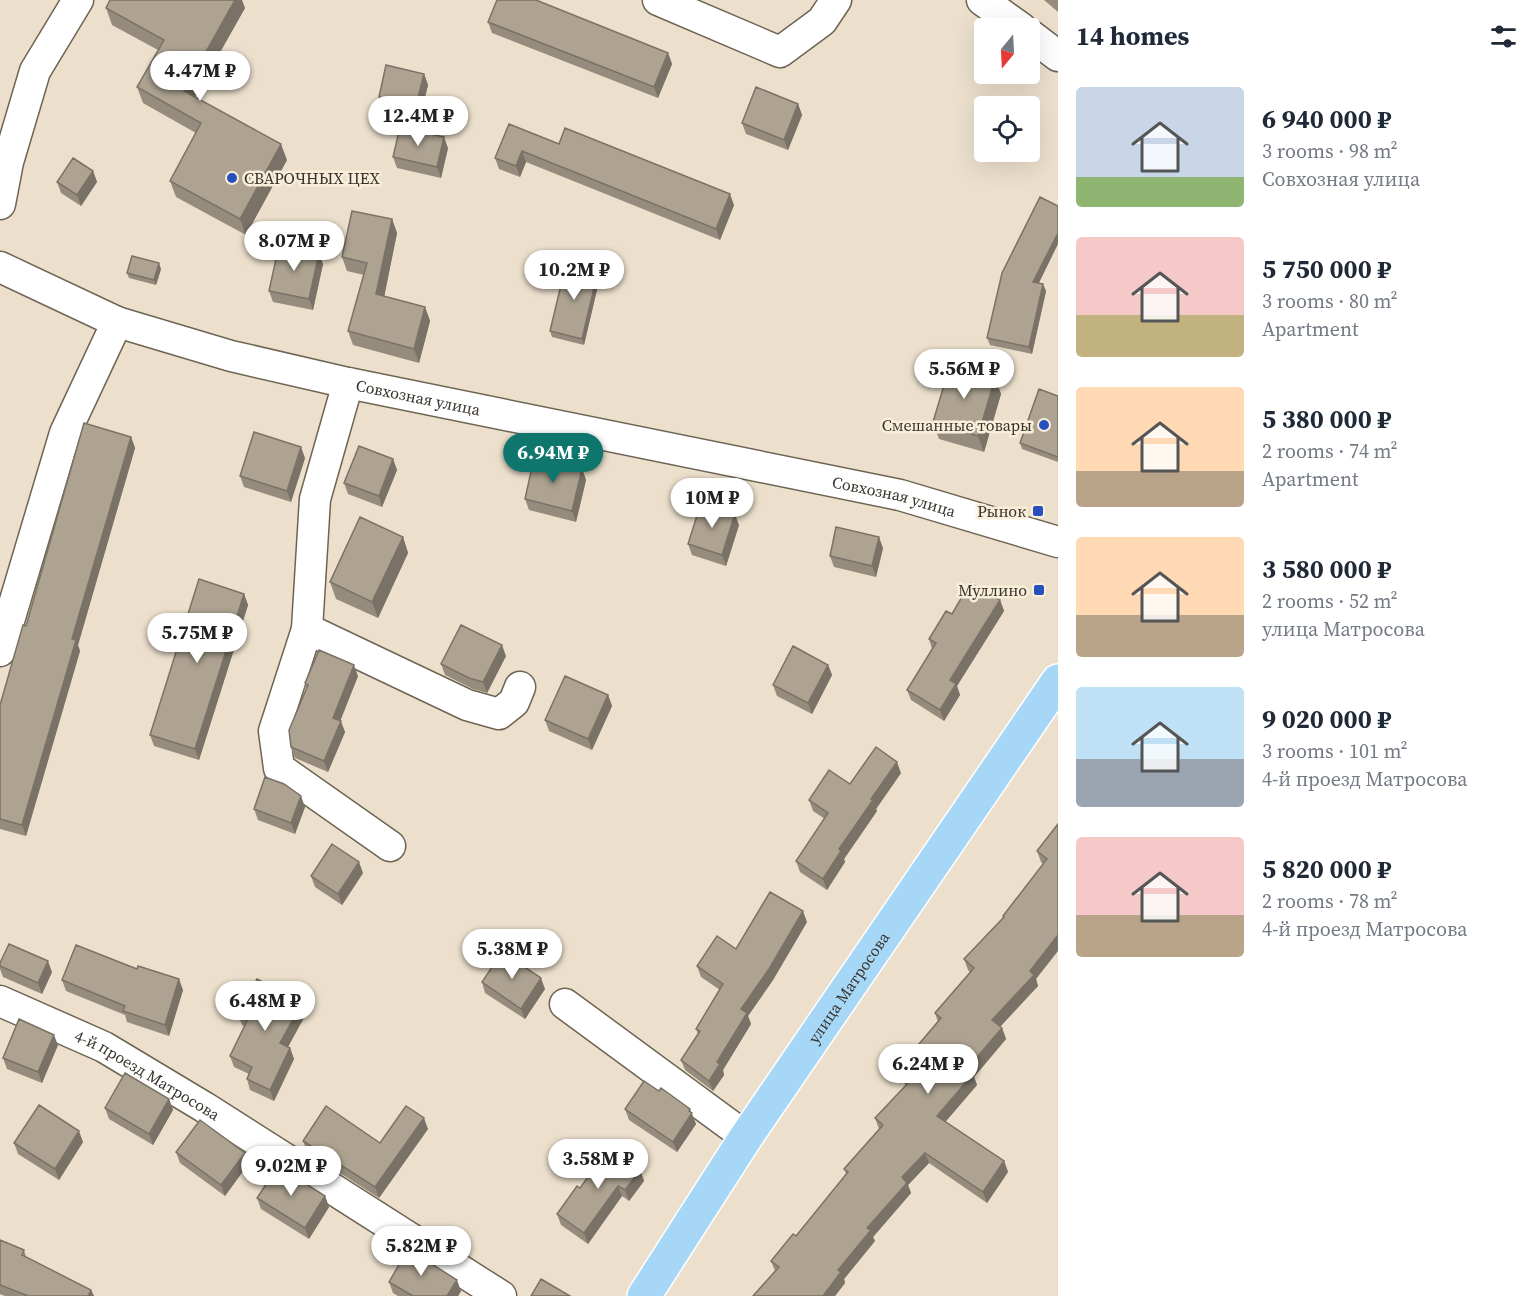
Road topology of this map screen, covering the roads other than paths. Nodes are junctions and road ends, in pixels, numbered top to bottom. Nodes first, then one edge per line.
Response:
1 (78, 0) edge
2 (658, 0) edge
3 (836, 0) edge
4 (982, 0) edge
5 (1007, 18) edge
6 (1040, 42) edge
7 (1058, 56) edge
8 (0, 204) edge
9 (0, 267) edge
10 (117, 322) junction
11 (348, 383) junction
12 (1058, 542) edge
13 (307, 629) junction
14 (0, 651) edge
15 (1058, 681) edge
16 (520, 687) dead end
17 (390, 846) dead end
18 (0, 1001) edge
19 (565, 1004) dead end
20 (746, 1137) junction
21 (501, 1296) edge
22 (644, 1296) edge

1 - 8 street
2 - 3 street
4 - 5 street
6 - 7 street
9 - 10 street, Совхозная улица
10 - 11 street, Совхозная улица
10 - 14 street
11 - 12 street, Совхозная улица
11 - 13 street
13 - 16 street
13 - 17 street
15 - 20 main road, улица Матросова
18 - 21 street, 4-й проезд Матросова
19 - 20 street
20 - 22 main road, улица Матросова

